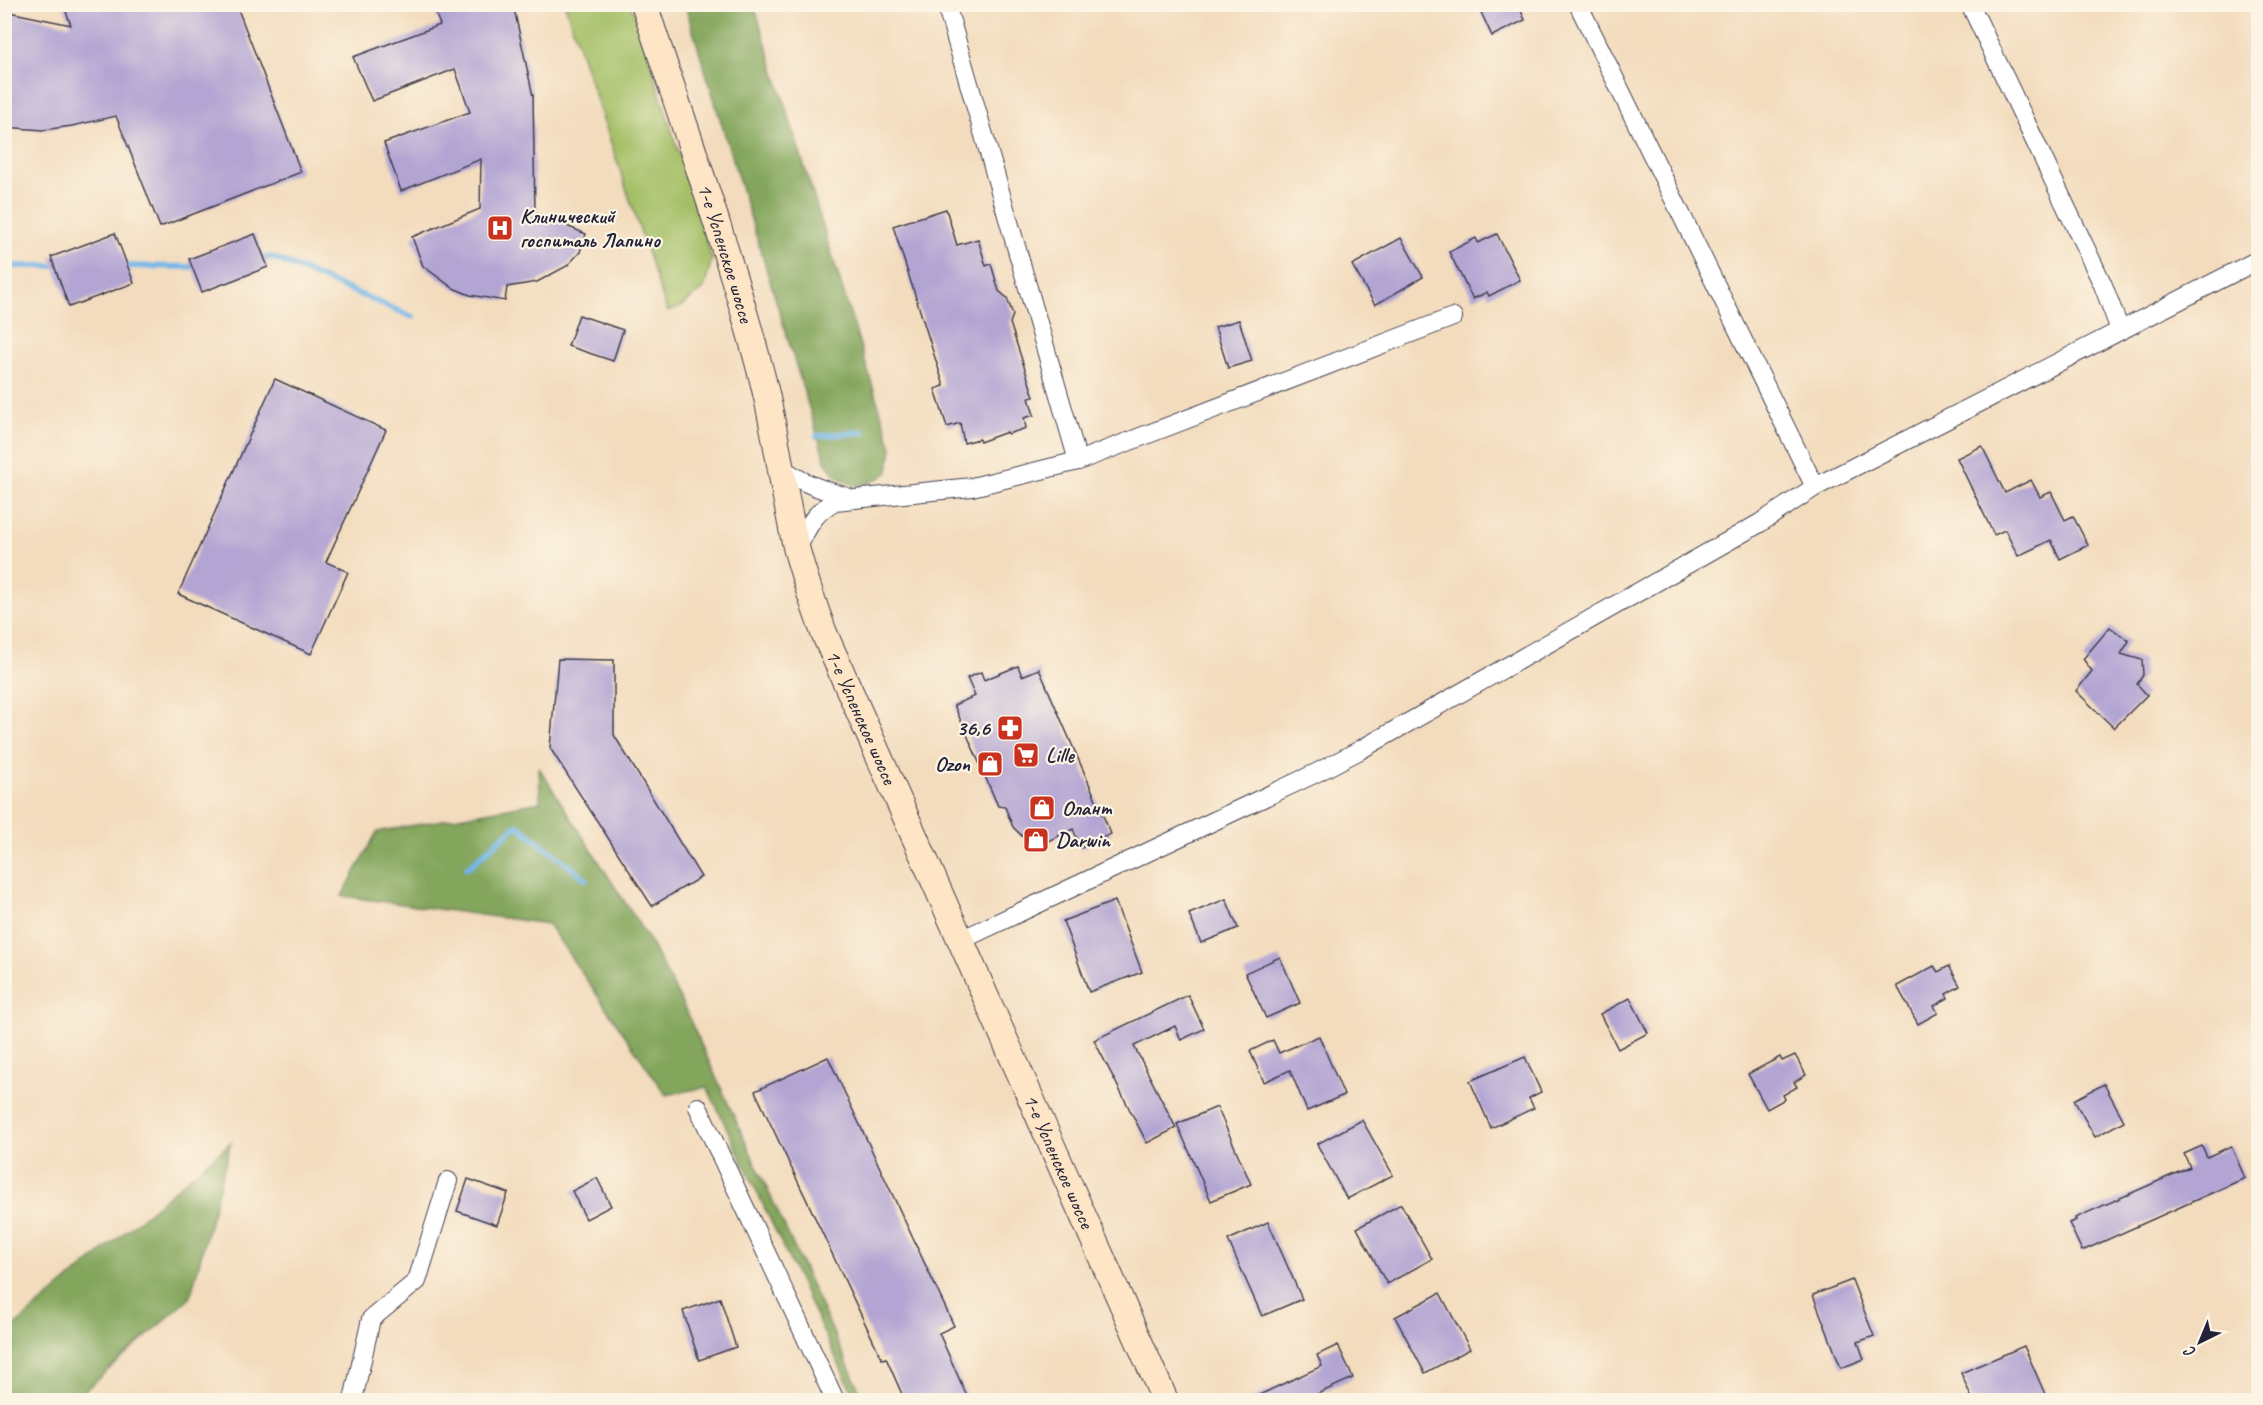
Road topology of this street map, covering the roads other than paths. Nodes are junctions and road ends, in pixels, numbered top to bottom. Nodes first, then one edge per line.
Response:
1 (644, 4) edge
2 (946, 4) edge
3 (1578, 4) edge
4 (1970, 4) edge
5 (2259, 260) edge
6 (1453, 317) dead end
7 (2120, 330) junction
8 (1077, 461) junction
9 (781, 467) junction
10 (1815, 487) junction
11 (851, 499) junction
12 (797, 549) junction
13 (961, 940) junction
14 (698, 1107) dead end
15 (448, 1181) dead end
16 (353, 1401) edge
17 (835, 1401) edge
18 (1165, 1401) edge

1 - 9 main road, 1-е Успенское шоссе
2 - 8 street
3 - 10 street
4 - 7 street
5 - 7 street
6 - 8 street
7 - 10 street
8 - 11 street
9 - 11 street
9 - 12 main road, 1-е Успенское шоссе
10 - 13 street
11 - 12 street
12 - 13 main road, 1-е Успенское шоссе
13 - 18 main road, 1-е Успенское шоссе
14 - 17 street
15 - 16 street

